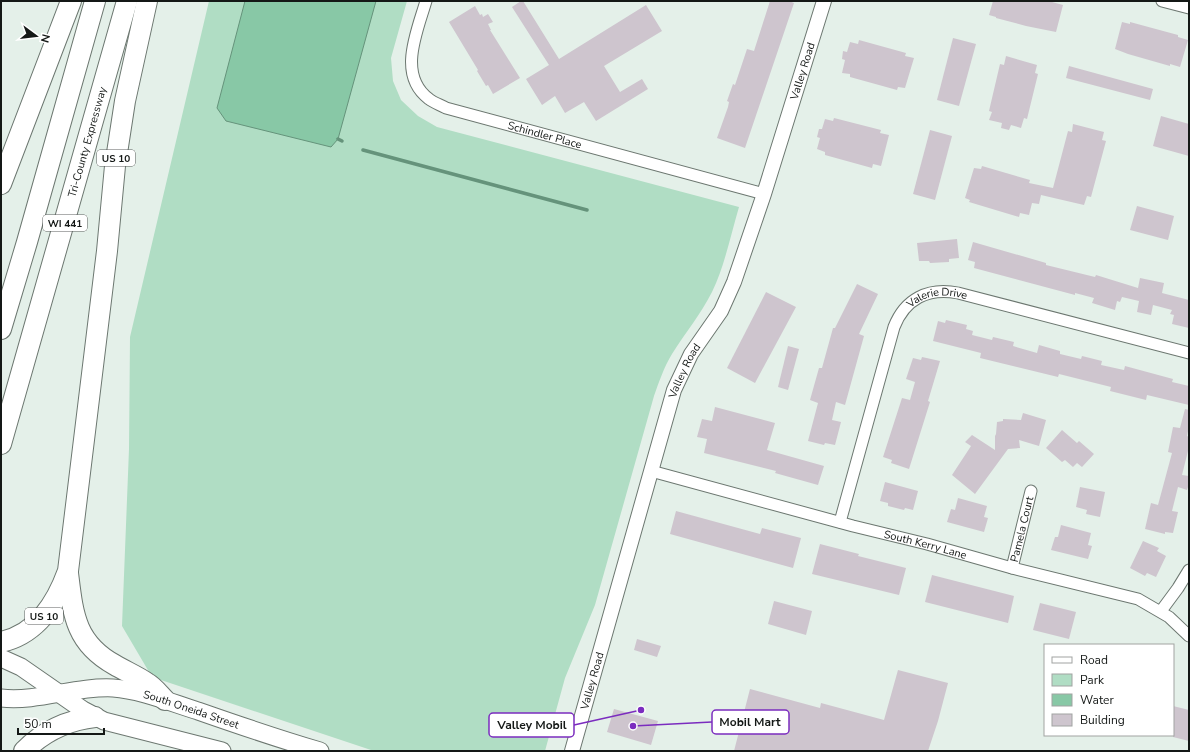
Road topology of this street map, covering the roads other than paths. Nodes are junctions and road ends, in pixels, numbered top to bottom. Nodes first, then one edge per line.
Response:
1 (71, 1) edge
2 (95, 1) edge
3 (127, 1) edge
4 (147, 1) edge
5 (426, 1) edge
6 (824, 1) edge
7 (1162, 1) edge
8 (1189, 8) edge
9 (1, 184) edge
10 (764, 194) junction
11 (1, 329) edge
12 (1189, 353) edge
13 (1, 444) edge
14 (651, 471) junction
15 (1031, 491) dead end
16 (840, 522) junction
17 (1012, 568) junction
18 (1189, 570) edge
19 (68, 571) junction
20 (1161, 611) junction
21 (1189, 636) edge
22 (1, 642) edge
23 (1, 658) edge
24 (59, 693) junction
25 (1, 698) edge
26 (165, 700) junction
27 (95, 717) junction
28 (24, 751) edge
29 (222, 751) edge
30 (320, 751) edge
31 (572, 751) edge

1 - 9 highway
2 - 11 highway
3 - 13 highway, Tri-County Expressway / WI 441
4 - 19 highway, US 10
5 - 10 street, Schindler Place
6 - 10 street, Valley Road
7 - 8 street
10 - 14 street, Valley Road
12 - 16 street, Valerie Drive
14 - 16 street, South Kerry Lane
14 - 31 street, Valley Road
15 - 17 street, Pamela Court
16 - 17 street, South Kerry Lane
17 - 20 street, South Kerry Lane
18 - 20 street
19 - 22 highway, US 10
19 - 26 highway
20 - 21 street, South Kerry Lane
23 - 24 main road
24 - 25 main road, South Oneida Street
24 - 26 main road, South Oneida Street
24 - 27 main road
26 - 30 main road, South Oneida Street
27 - 28 highway
27 - 29 main road

